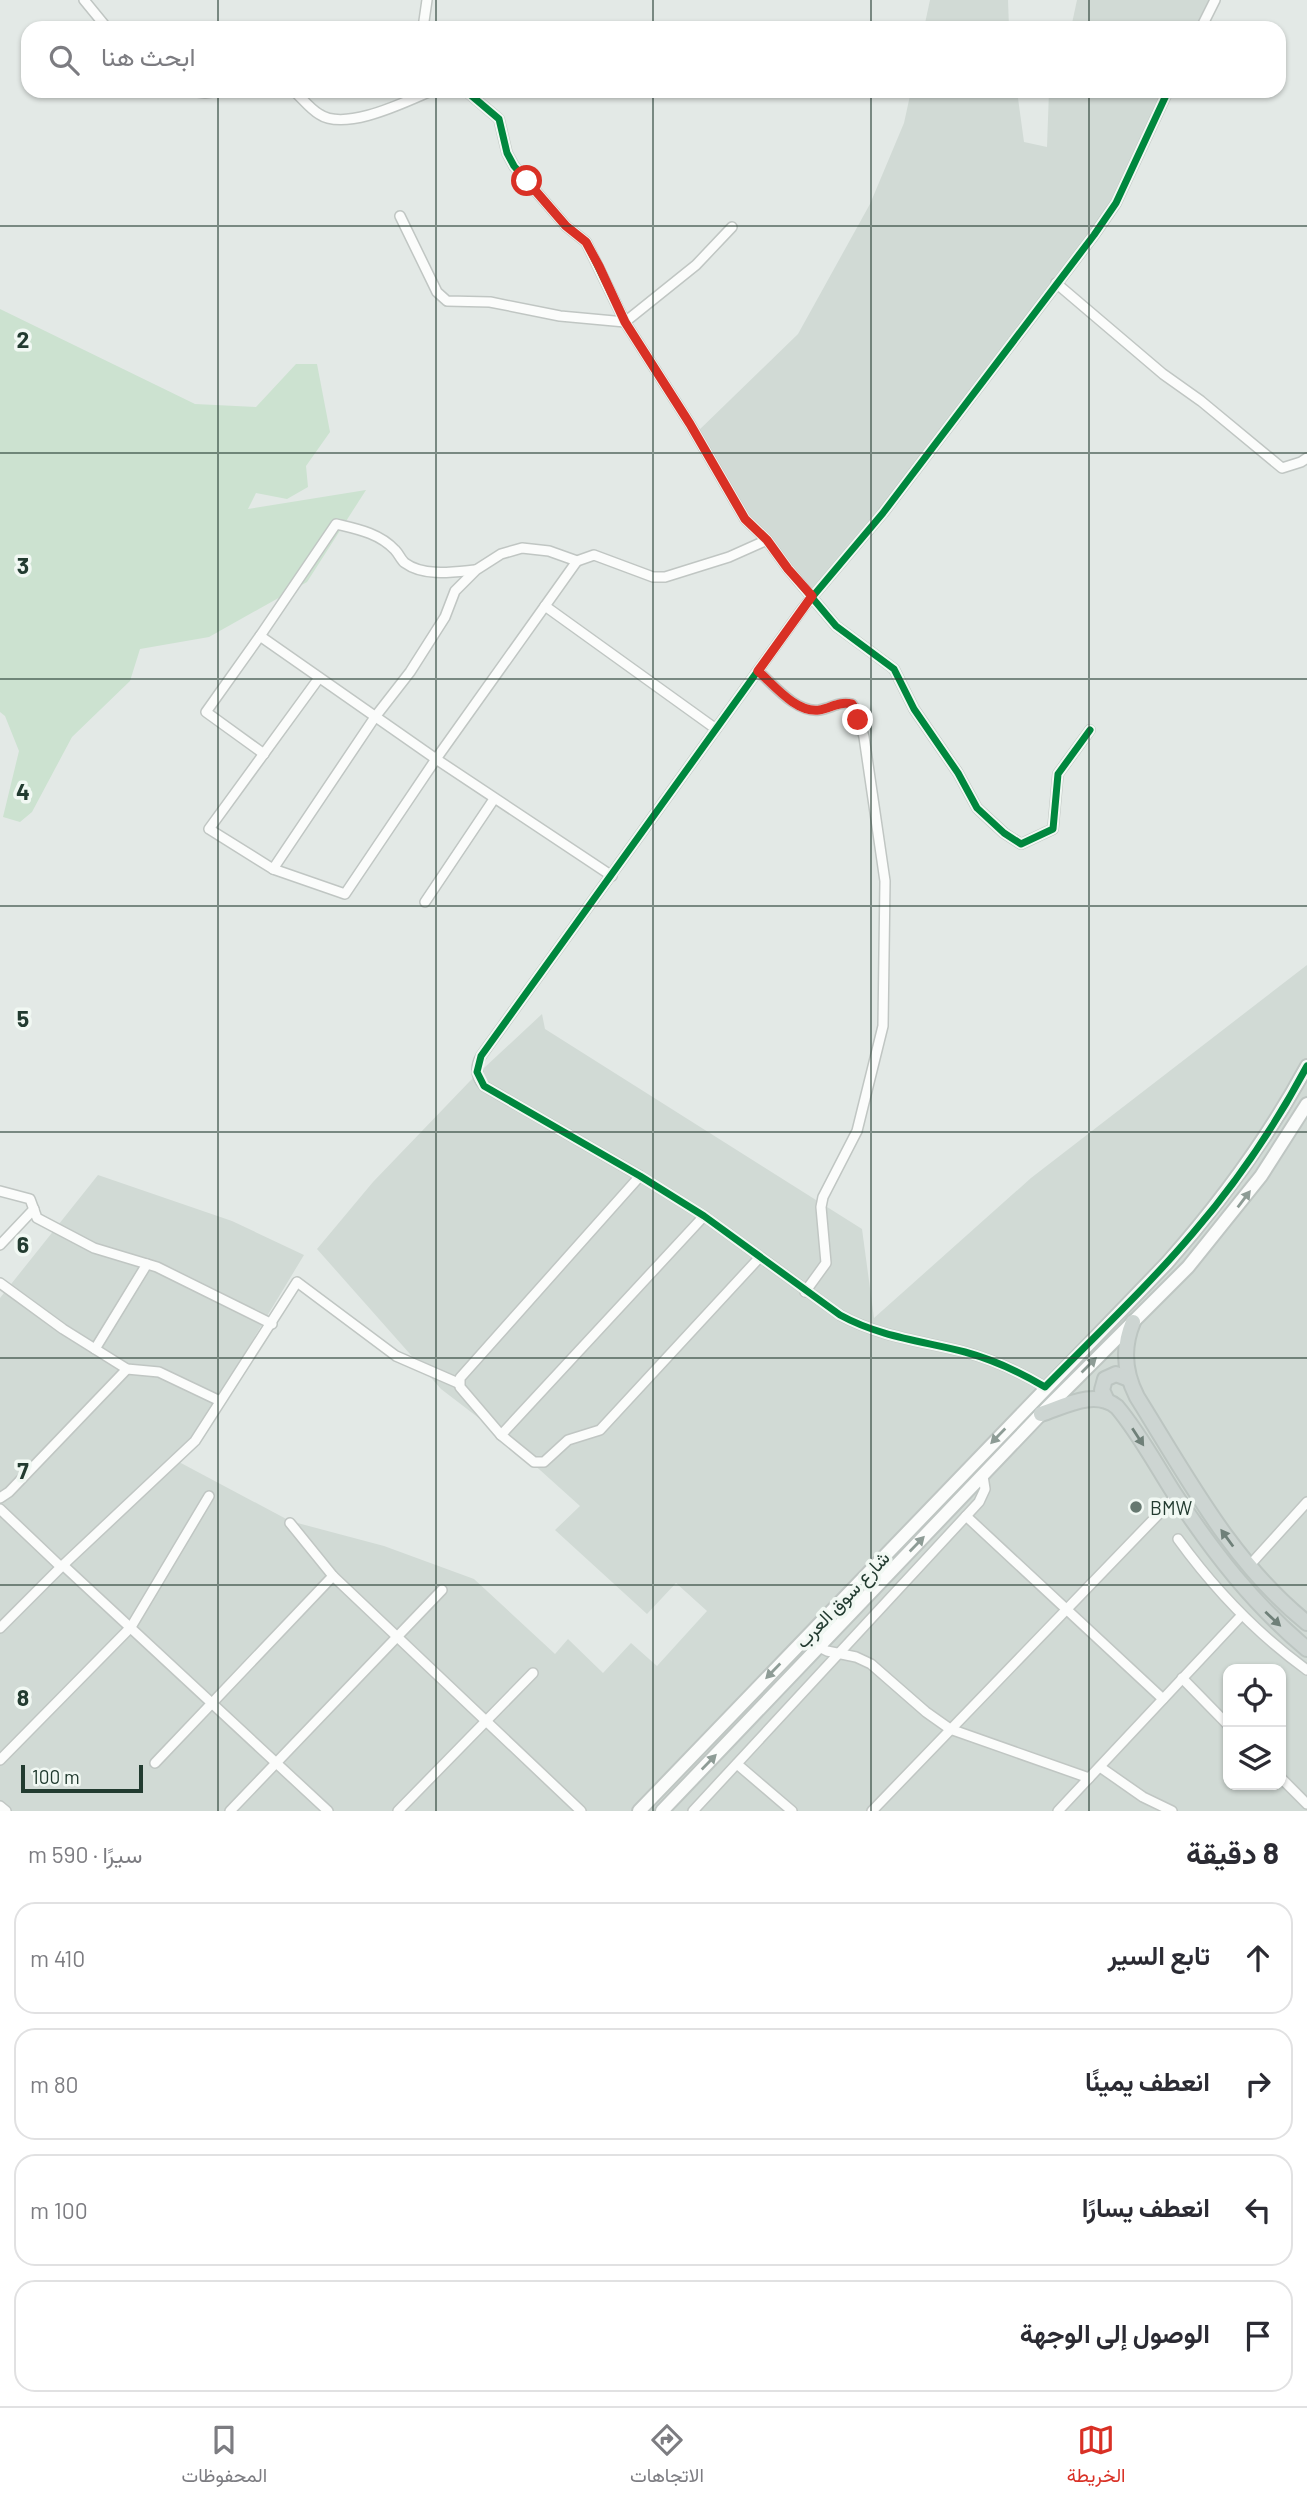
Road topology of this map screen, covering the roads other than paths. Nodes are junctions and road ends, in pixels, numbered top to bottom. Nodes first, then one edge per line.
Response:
1 (84, 0) edge
2 (428, 0) edge
3 (1215, 0) edge
4 (101, 21) edge
5 (424, 21) edge
6 (1204, 21) edge
7 (301, 98) edge
8 (415, 98) edge
9 (474, 98) edge
10 (1165, 98) edge
11 (400, 216) dead end
12 (732, 227) dead end
13 (1056, 283) junction
14 (625, 322) junction
15 (1307, 458) edge
16 (767, 540) junction
17 (577, 561) junction
18 (476, 570) junction
19 (812, 596) junction
20 (545, 606) junction
21 (260, 636) junction
22 (758, 671) junction
23 (319, 678) junction
24 (375, 716) junction
25 (716, 729) junction
26 (1090, 730) dead end
27 (264, 754) junction
28 (436, 759) junction
29 (494, 799) junction
30 (273, 869) junction
31 (612, 876) junction
32 (425, 902) dead end
33 (1307, 1066) edge
34 (1307, 1104) edge
35 (640, 1176) junction
36 (0, 1191) edge
37 (34, 1209) junction
38 (704, 1216) junction
39 (0, 1245) edge
40 (760, 1257) junction
41 (147, 1264) junction
42 (0, 1283) edge
43 (806, 1292) junction
44 (1133, 1322) junction
45 (272, 1324) junction
46 (95, 1349) junction
47 (127, 1369) junction
48 (1129, 1379) junction
49 (458, 1383) junction
50 (1045, 1387) junction
51 (220, 1401) junction
52 (1107, 1401) junction
53 (1041, 1414) junction
54 (501, 1435) junction
55 (983, 1476) junction
56 (209, 1496) dead end
57 (1176, 1496) junction
58 (0, 1498) edge
59 (1307, 1502) edge
60 (0, 1509) edge
61 (966, 1516) junction
62 (290, 1523) dead end
63 (1178, 1539) dead end
64 (1249, 1566) junction
65 (61, 1567) junction
66 (333, 1576) junction
67 (442, 1590) dead end
68 (1066, 1609) junction
69 (1241, 1615) junction
70 (1307, 1623) edge
71 (131, 1627) junction
72 (0, 1628) edge
73 (398, 1636) junction
74 (819, 1647) junction
75 (1307, 1649) edge
76 (839, 1654) junction
77 (1307, 1670) edge
78 (533, 1673) dead end
79 (1182, 1678) junction
80 (1163, 1699) junction
81 (211, 1703) junction
82 (486, 1719) junction
83 (1223, 1720) edge
84 (950, 1729) junction
85 (0, 1760) edge
86 (155, 1763) dead end
87 (276, 1763) junction
88 (737, 1764) junction
89 (1100, 1767) junction
90 (1089, 1779) junction
91 (1286, 1783) edge
92 (1307, 1804) edge
93 (0, 1806) edge
94 (6, 1811) edge
95 (230, 1811) edge
96 (328, 1811) edge
97 (398, 1811) edge
98 (581, 1811) edge
99 (639, 1811) edge
100 (662, 1811) edge
101 (694, 1811) edge
102 (792, 1811) edge
103 (872, 1811) edge
104 (1058, 1811) edge
105 (1172, 1811) edge

1 - 4 street
2 - 5 street
3 - 6 street
7 - 8 street
9 - 14 street
10 - 13 street
11 - 14 street
12 - 14 street
13 - 15 street
13 - 19 street
14 - 16 street
16 - 17 street
16 - 19 street
17 - 18 street
17 - 20 street
18 - 21 street
18 - 24 street
19 - 22 street
19 - 26 street
20 - 25 street
20 - 28 street
21 - 23 street
21 - 27 street
22 - 25 street
22 - 43 street
23 - 24 street
23 - 27 street
24 - 28 street
24 - 30 street
25 - 31 street
27 - 30 street
28 - 29 street
28 - 30 street
29 - 31 street
29 - 32 street
31 - 35 street
33 - 50 main road, شارع سوق العرب
44 -> 34 main road
35 - 38 street
35 - 49 street
36 - 37 street
37 - 39 street
37 - 41 street
38 - 40 street
38 - 54 street
40 - 43 street
40 - 54 street
41 - 45 street
41 - 46 street
42 - 46 street
43 - 50 street
44 - 48 main road
53 -> 44 main road
45 - 49 street
45 - 51 street
46 - 47 street
47 - 51 street
47 - 58 street
48 - 52 main road
64 -> 48 main road
49 - 54 street
50 -> 99 main road, شارع سوق العرب
51 - 65 street
52 - 53 main road
52 -> 57 main road
53 - 55 main road
55 - 61 street
74 -> 55 main road
56 - 71 street
57 - 68 street
57 -> 75 main road
59 - 64 street
60 - 65 street
61 - 68 street
61 - 76 street
62 - 66 street
63 - 69 street
64 - 70 main road
65 - 71 street
65 - 72 street
66 - 73 street
66 - 81 street
67 - 73 street
68 - 80 street
68 - 84 street
69 - 77 street
69 - 79 street
71 - 81 street
71 - 85 street
73 - 82 street
73 - 87 street
74 - 76 street
100 -> 74 main road
76 - 84 street
76 - 88 street
78 - 82 street
79 - 80 street
79 - 83 street
80 - 89 street
81 - 86 street
81 - 87 street
82 - 97 street
82 - 98 street
84 - 90 street
84 - 103 street
87 - 95 street
87 - 96 street
88 - 101 street
88 - 102 street
89 - 90 street
89 - 105 street
90 - 104 street
91 - 92 street
93 - 94 street

